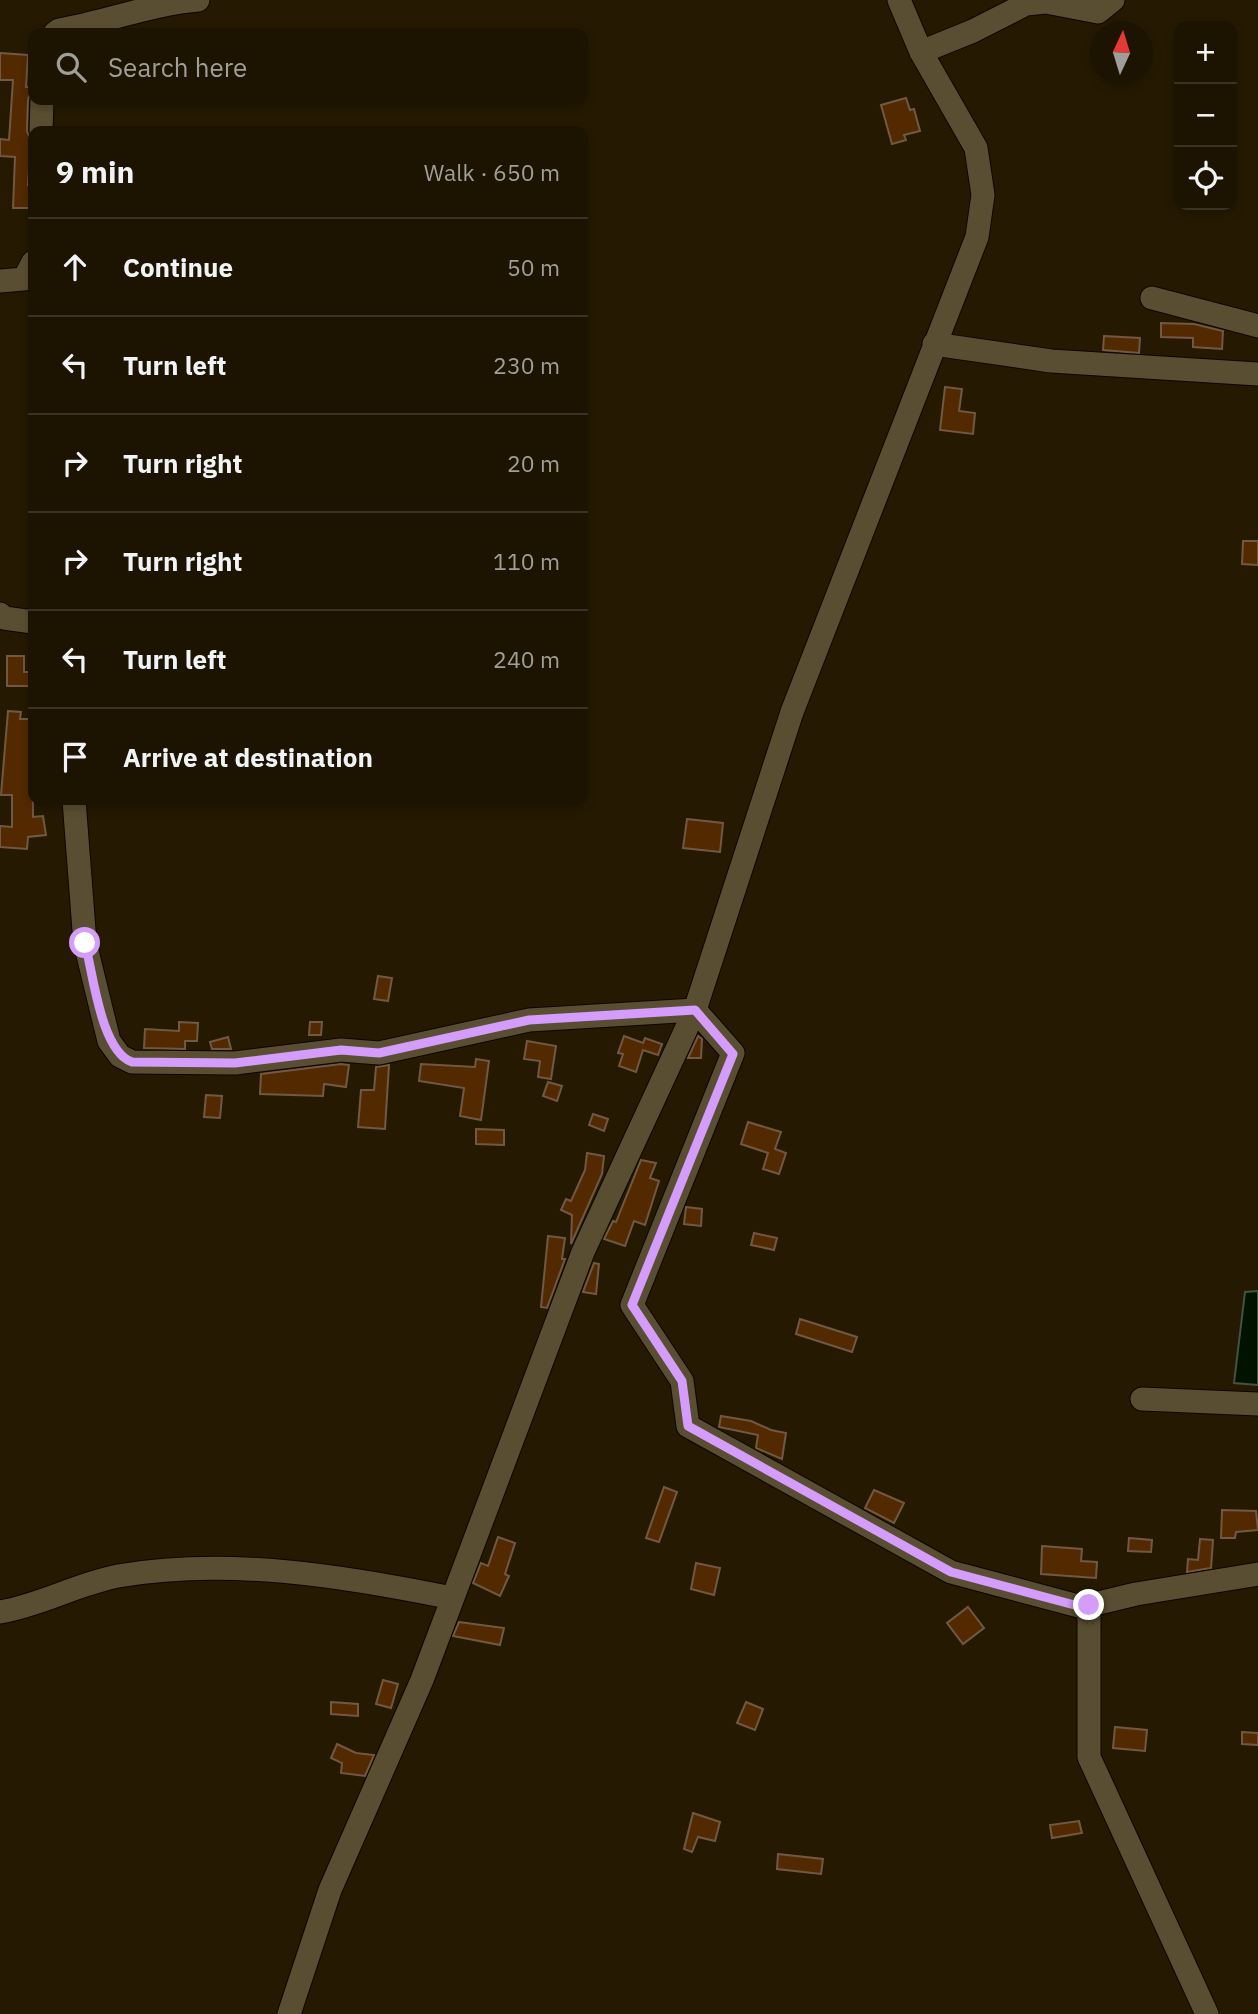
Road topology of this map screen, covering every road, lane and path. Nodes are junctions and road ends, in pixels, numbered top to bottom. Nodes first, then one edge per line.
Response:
1 (198, 0) edge
2 (899, 0) edge
3 (1113, 0) edge
4 (70, 28) edge
5 (922, 52) junction
6 (42, 105) edge
7 (41, 126) edge
8 (28, 271) edge
9 (0, 281) edge
10 (1152, 298) dead end
11 (1258, 326) edge
12 (934, 344) junction
13 (1258, 374) edge
14 (1, 617) edge
15 (28, 621) edge
16 (74, 805) edge
17 (695, 1010) junction
18 (1142, 1399) dead end
19 (1258, 1404) edge
20 (1258, 1574) edge
21 (452, 1598) junction
22 (1089, 1605) junction
23 (0, 1612) edge
24 (289, 2014) edge
25 (1207, 2014) edge

1 - 4 street
2 - 5 street
3 - 5 street
5 - 12 street
6 - 7 street
8 - 9 street
10 - 11 street
12 - 13 street
12 - 17 street
14 - 15 street
16 - 17 street
17 - 21 street
17 - 22 street
18 - 19 street
20 - 22 street
21 - 23 street
21 - 24 street
22 - 25 street

